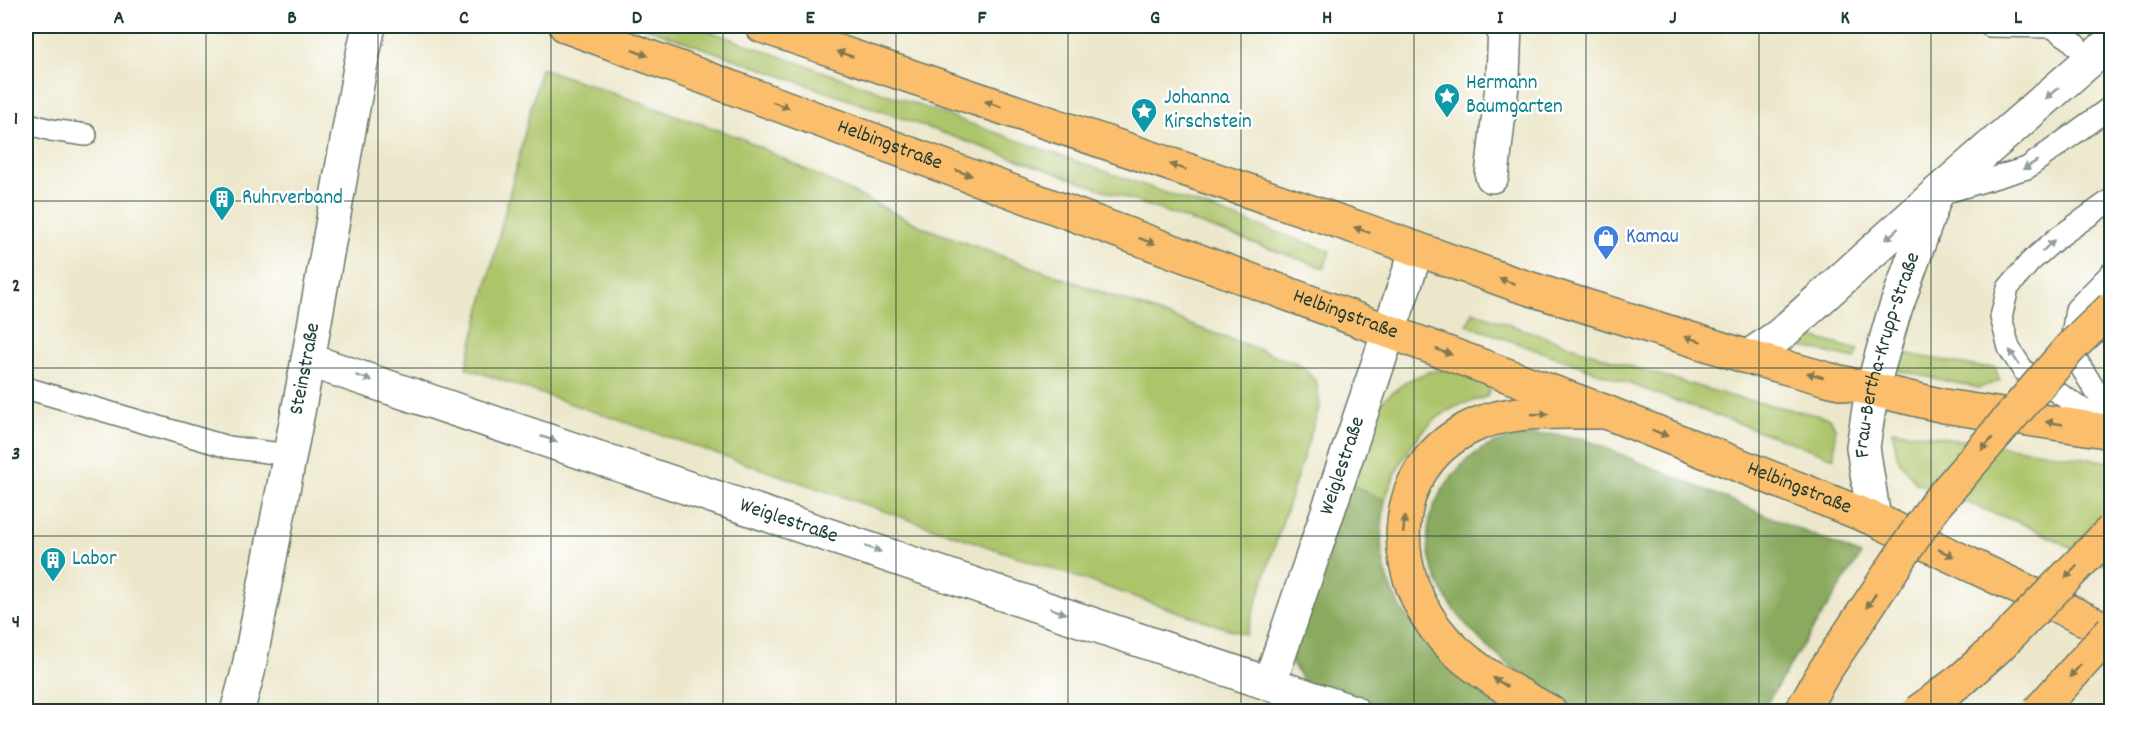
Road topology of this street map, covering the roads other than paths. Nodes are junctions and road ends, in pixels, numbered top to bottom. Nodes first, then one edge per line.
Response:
1 (369, 26) edge
2 (566, 26) edge
3 (762, 26) edge
4 (1505, 26) edge
5 (1989, 26) edge
6 (2101, 51) edge
7 (2112, 106) edge
8 (26, 123) edge
9 (86, 135) dead end
10 (1492, 176) dead end
11 (1935, 195) junction
12 (2112, 199) edge
13 (1418, 249) junction
14 (2112, 272) edge
15 (2112, 308) edge
16 (1390, 332) junction
17 (1748, 357) junction
18 (308, 360) junction
19 (26, 388) edge
20 (1872, 389) junction
21 (1606, 412) junction
22 (2112, 418) edge
23 (2112, 430) edge
24 (289, 454) junction
25 (1874, 519) junction
26 (2112, 530) edge
27 (2112, 631) edge
28 (1270, 682) junction
29 (237, 711) edge
30 (1353, 711) edge
31 (1550, 711) edge
32 (1802, 711) edge
33 (1918, 711) edge
34 (2038, 711) edge

1 - 18 street, Steinstraße
2 -> 16 main road, Helbingstraße
13 -> 3 main road
4 - 10 street
5 - 6 lane
6 -> 11 street, Frau-Bertha-Krupp-Straße
7 -> 11 lane
8 - 9 lane
11 -> 17 street, Frau-Bertha-Krupp-Straße
11 - 20 street, Frau-Bertha-Krupp-Straße
23 -> 12 lane
13 - 16 street, Weiglestraße
17 -> 13 main road
14 - 22 lane
15 -> 32 main road, bridge
16 -> 21 main road, Helbingstraße
16 - 28 street, Weiglestraße
20 -> 17 main road
18 - 24 street, Steinstraße
18 -> 28 street, Weiglestraße
19 - 24 lane
23 -> 20 main road
20 - 25 street, Frau-Bertha-Krupp-Straße
21 -> 25 main road, Helbingstraße
31 -> 21 main road
24 - 29 street, Steinstraße
25 -> 27 main road, Helbingstraße
26 -> 33 main road, bridge
27 -> 34 main road, bridge
28 - 30 street, Weiglestraße

